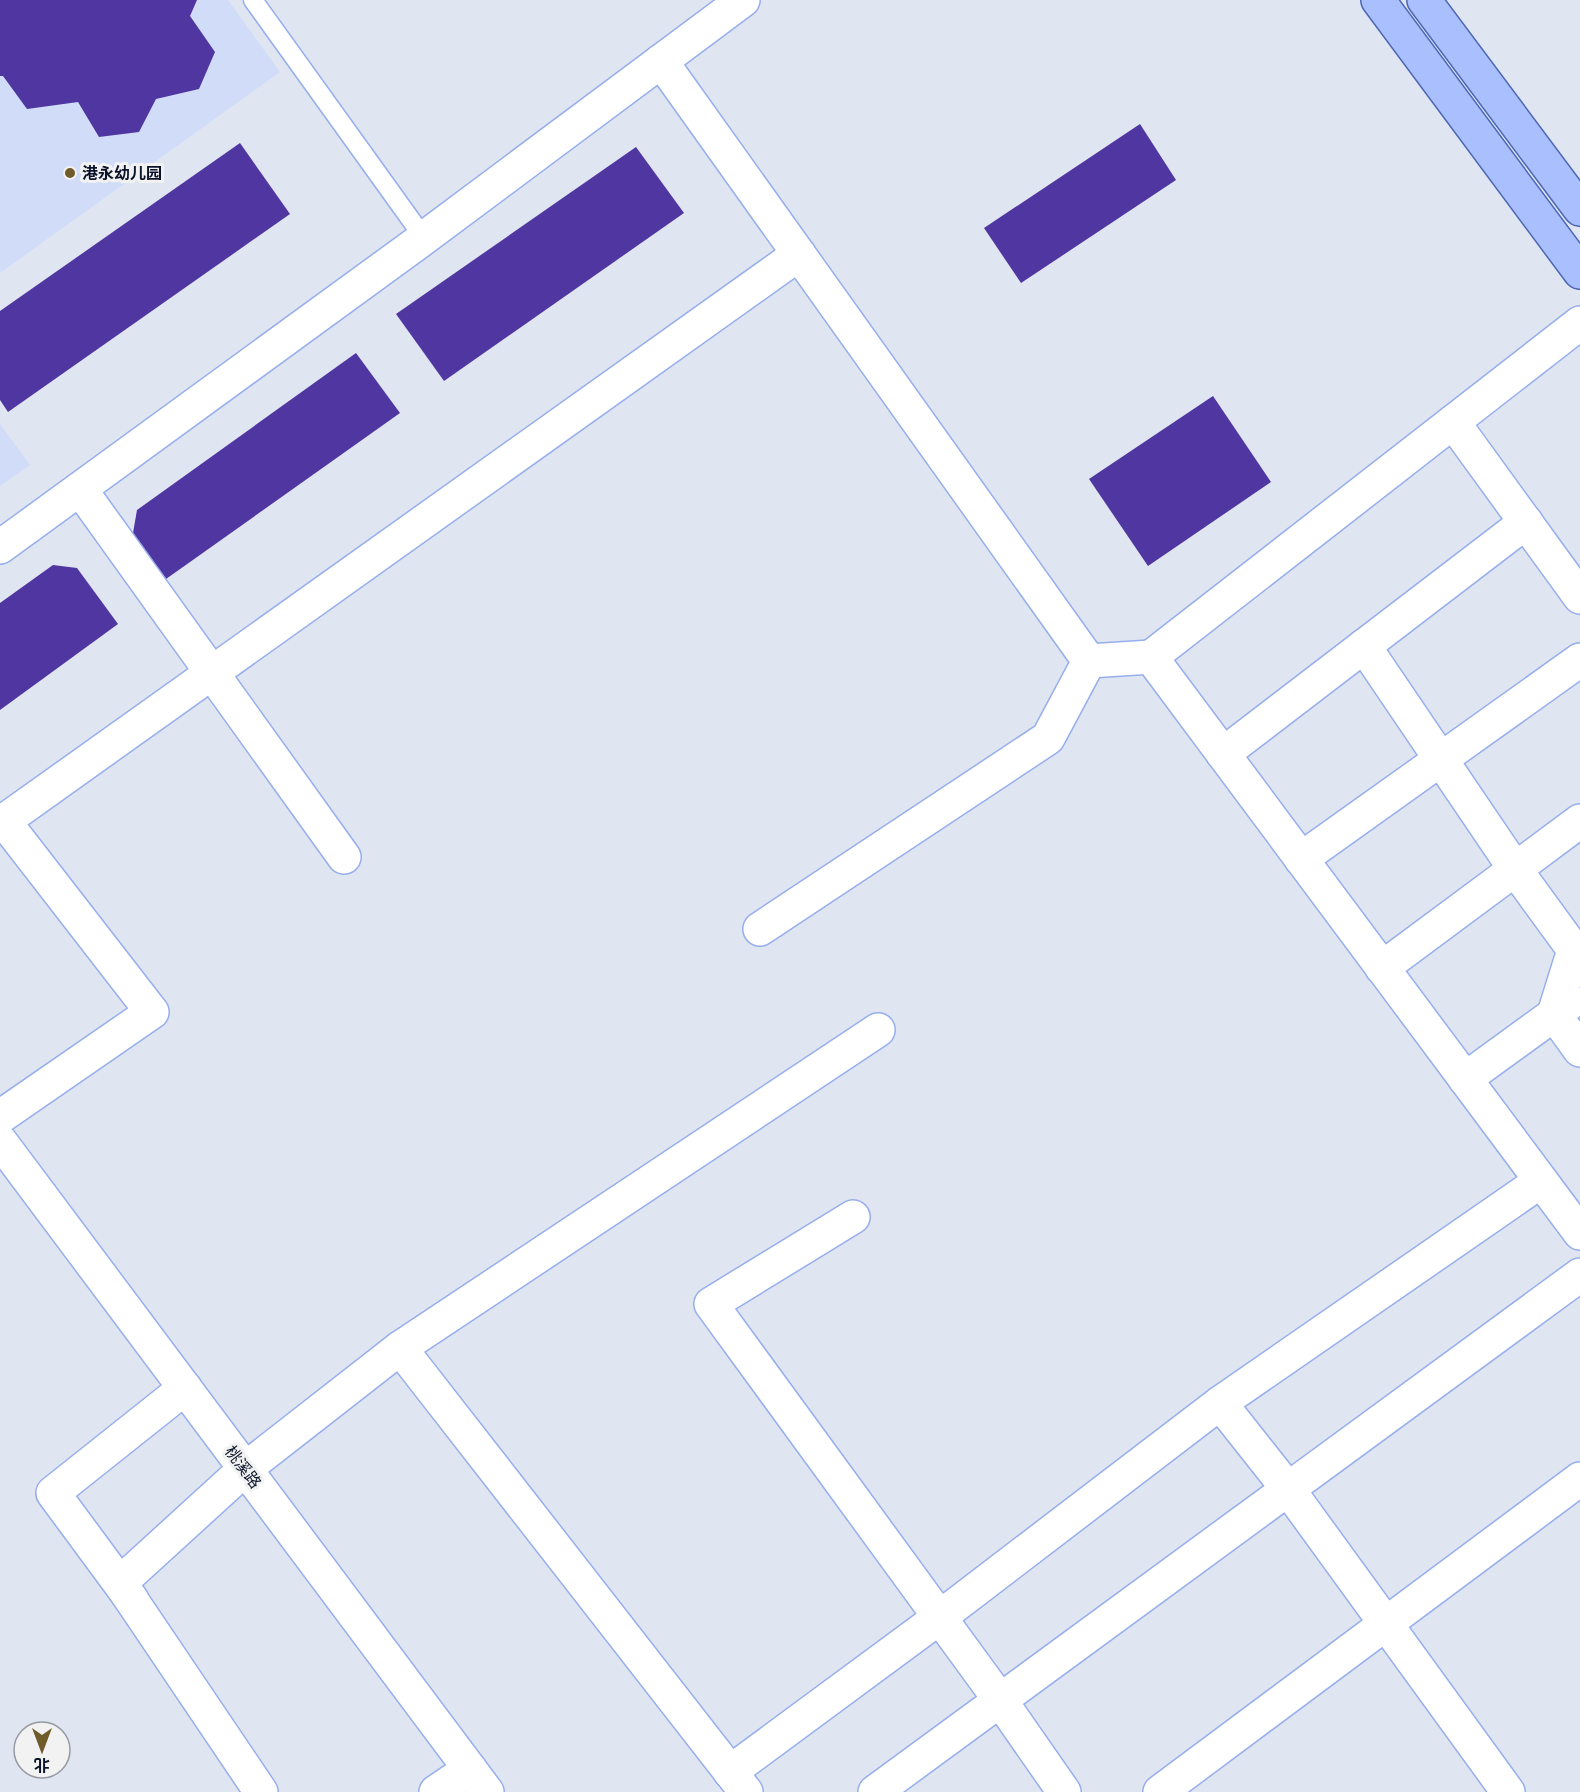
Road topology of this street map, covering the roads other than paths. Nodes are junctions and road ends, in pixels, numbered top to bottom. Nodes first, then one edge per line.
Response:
1 (252, 0) edge
2 (743, 0) edge
3 (1378, 0) edge
4 (1424, 0) edge
5 (661, 61) junction
6 (1580, 209) edge
7 (424, 238) junction
8 (799, 254) junction
9 (1580, 272) edge
10 (1580, 323) edge
11 (1453, 422) junction
12 (80, 489) junction
13 (1526, 522) junction
14 (0, 547) edge
15 (1580, 597) edge
16 (1364, 646) junction
17 (1151, 657) junction
18 (1580, 660) edge
19 (1089, 661) junction
20 (212, 674) junction
21 (1223, 754) junction
22 (1441, 759) junction
23 (1580, 821) edge
24 (344, 857) dead end
25 (1301, 859) junction
26 (1515, 869) junction
27 (760, 929) dead end
28 (1382, 968) junction
29 (1567, 1005) edge
30 (878, 1030) dead end
31 (1580, 1050) edge
32 (1465, 1079) junction
33 (0, 1117) edge
34 (0, 1141) edge
35 (1541, 1180) junction
36 (853, 1217) dead end
37 (1580, 1233) edge
38 (1580, 1275) edge
39 (400, 1348) junction
40 (185, 1388) junction
41 (1220, 1403) junction
42 (245, 1469) junction
43 (1580, 1479) edge
44 (1288, 1489) junction
45 (132, 1600) junction
46 (940, 1617) junction
47 (1386, 1624) junction
48 (1000, 1700) junction
49 (478, 1781) edge
50 (738, 1782) edge
51 (261, 1792) edge
52 (436, 1792) edge
53 (875, 1792) edge
54 (1064, 1792) edge
55 (1160, 1792) edge
56 (1508, 1792) edge

1 - 7 lane
2 - 5 street
3 - 9 main road
4 - 6 main road
5 - 7 street
5 - 8 street
7 - 12 street
8 - 19 street
8 - 20 street
10 - 11 street
11 - 13 street
11 - 17 street
12 - 14 street
12 - 20 street
13 - 15 street
13 - 16 street
16 - 21 street
16 - 22 street
17 - 19 street
17 - 21 street
18 - 22 street
19 - 27 street
20 - 24 street
20 - 33 street
21 - 25 street
22 - 25 street
22 - 26 street
23 - 26 street
25 - 28 street
26 - 28 street
26 - 29 street
28 - 32 street
29 - 31 street
29 - 32 street
30 - 39 street
32 - 35 street
34 - 40 street, 桃溪路
35 - 37 street
35 - 41 street
36 - 46 street
38 - 44 street
39 - 42 street
39 - 50 street
40 - 42 street, 桃溪路
40 - 45 street
41 - 44 street
41 - 46 street
42 - 45 street
42 - 49 street, 桃溪路
43 - 47 street
44 - 47 street
44 - 48 street
45 - 51 street
46 - 48 street
46 - 50 street
47 - 55 street
47 - 56 street
48 - 53 street
48 - 54 street
49 - 52 street

